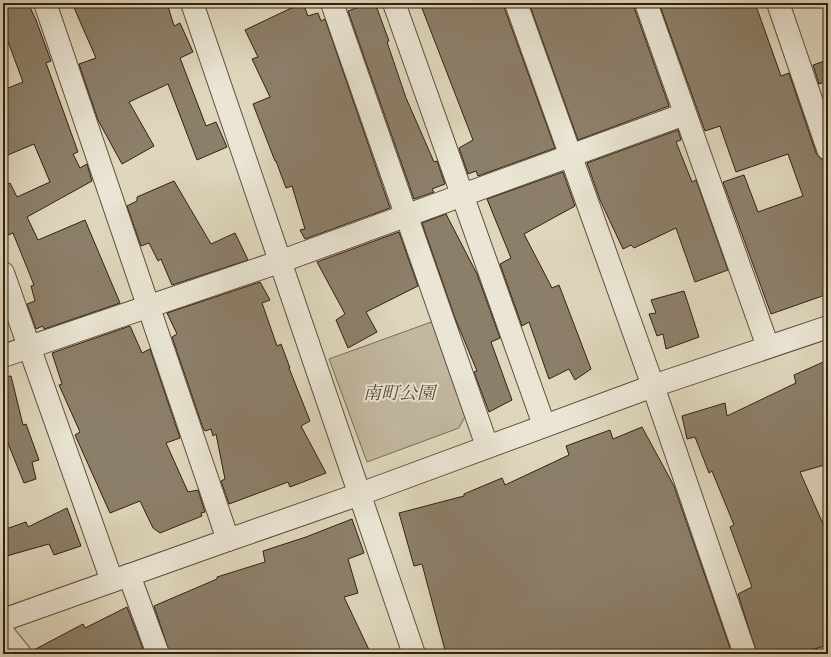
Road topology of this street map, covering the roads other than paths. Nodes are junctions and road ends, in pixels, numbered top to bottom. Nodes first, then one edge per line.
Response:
1 (45, 3) edge
2 (192, 3) edge
3 (332, 3) edge
4 (394, 3) edge
5 (516, 3) edge
6 (646, 3) edge
7 (778, 3) edge
8 (685, 114) junction
9 (828, 149) edge
10 (570, 156) junction
11 (462, 195) junction
12 (406, 216) junction
13 (279, 262) junction
14 (3, 273) edge
15 (149, 307) junction
16 (828, 327) edge
17 (29, 347) junction
18 (768, 347) junction
19 (3, 356) edge
20 (654, 386) junction
21 (544, 425) junction
22 (487, 446) junction
23 (360, 494) junction
24 (228, 540) junction
25 (120, 578) junction
26 (3, 620) edge
27 (3, 633) edge
28 (20, 654) edge
29 (158, 654) edge
30 (414, 654) edge
31 (745, 654) edge

1 - 15 street
2 - 13 street
3 - 12 street
4 - 11 street
5 - 10 street
6 - 8 street
7 - 9 street
8 - 10 street
8 - 18 street
10 - 11 street
10 - 20 street
11 - 12 street
11 - 21 street
12 - 13 street
12 - 22 street
13 - 15 street
13 - 23 street
14 - 17 street
15 - 17 street
15 - 24 street
16 - 18 street
17 - 19 street
17 - 25 street
18 - 20 street
20 - 21 street
20 - 31 street
21 - 22 street
22 - 23 street
23 - 24 street
23 - 30 street
24 - 25 street
25 - 26 street
25 - 29 street
27 - 28 street

